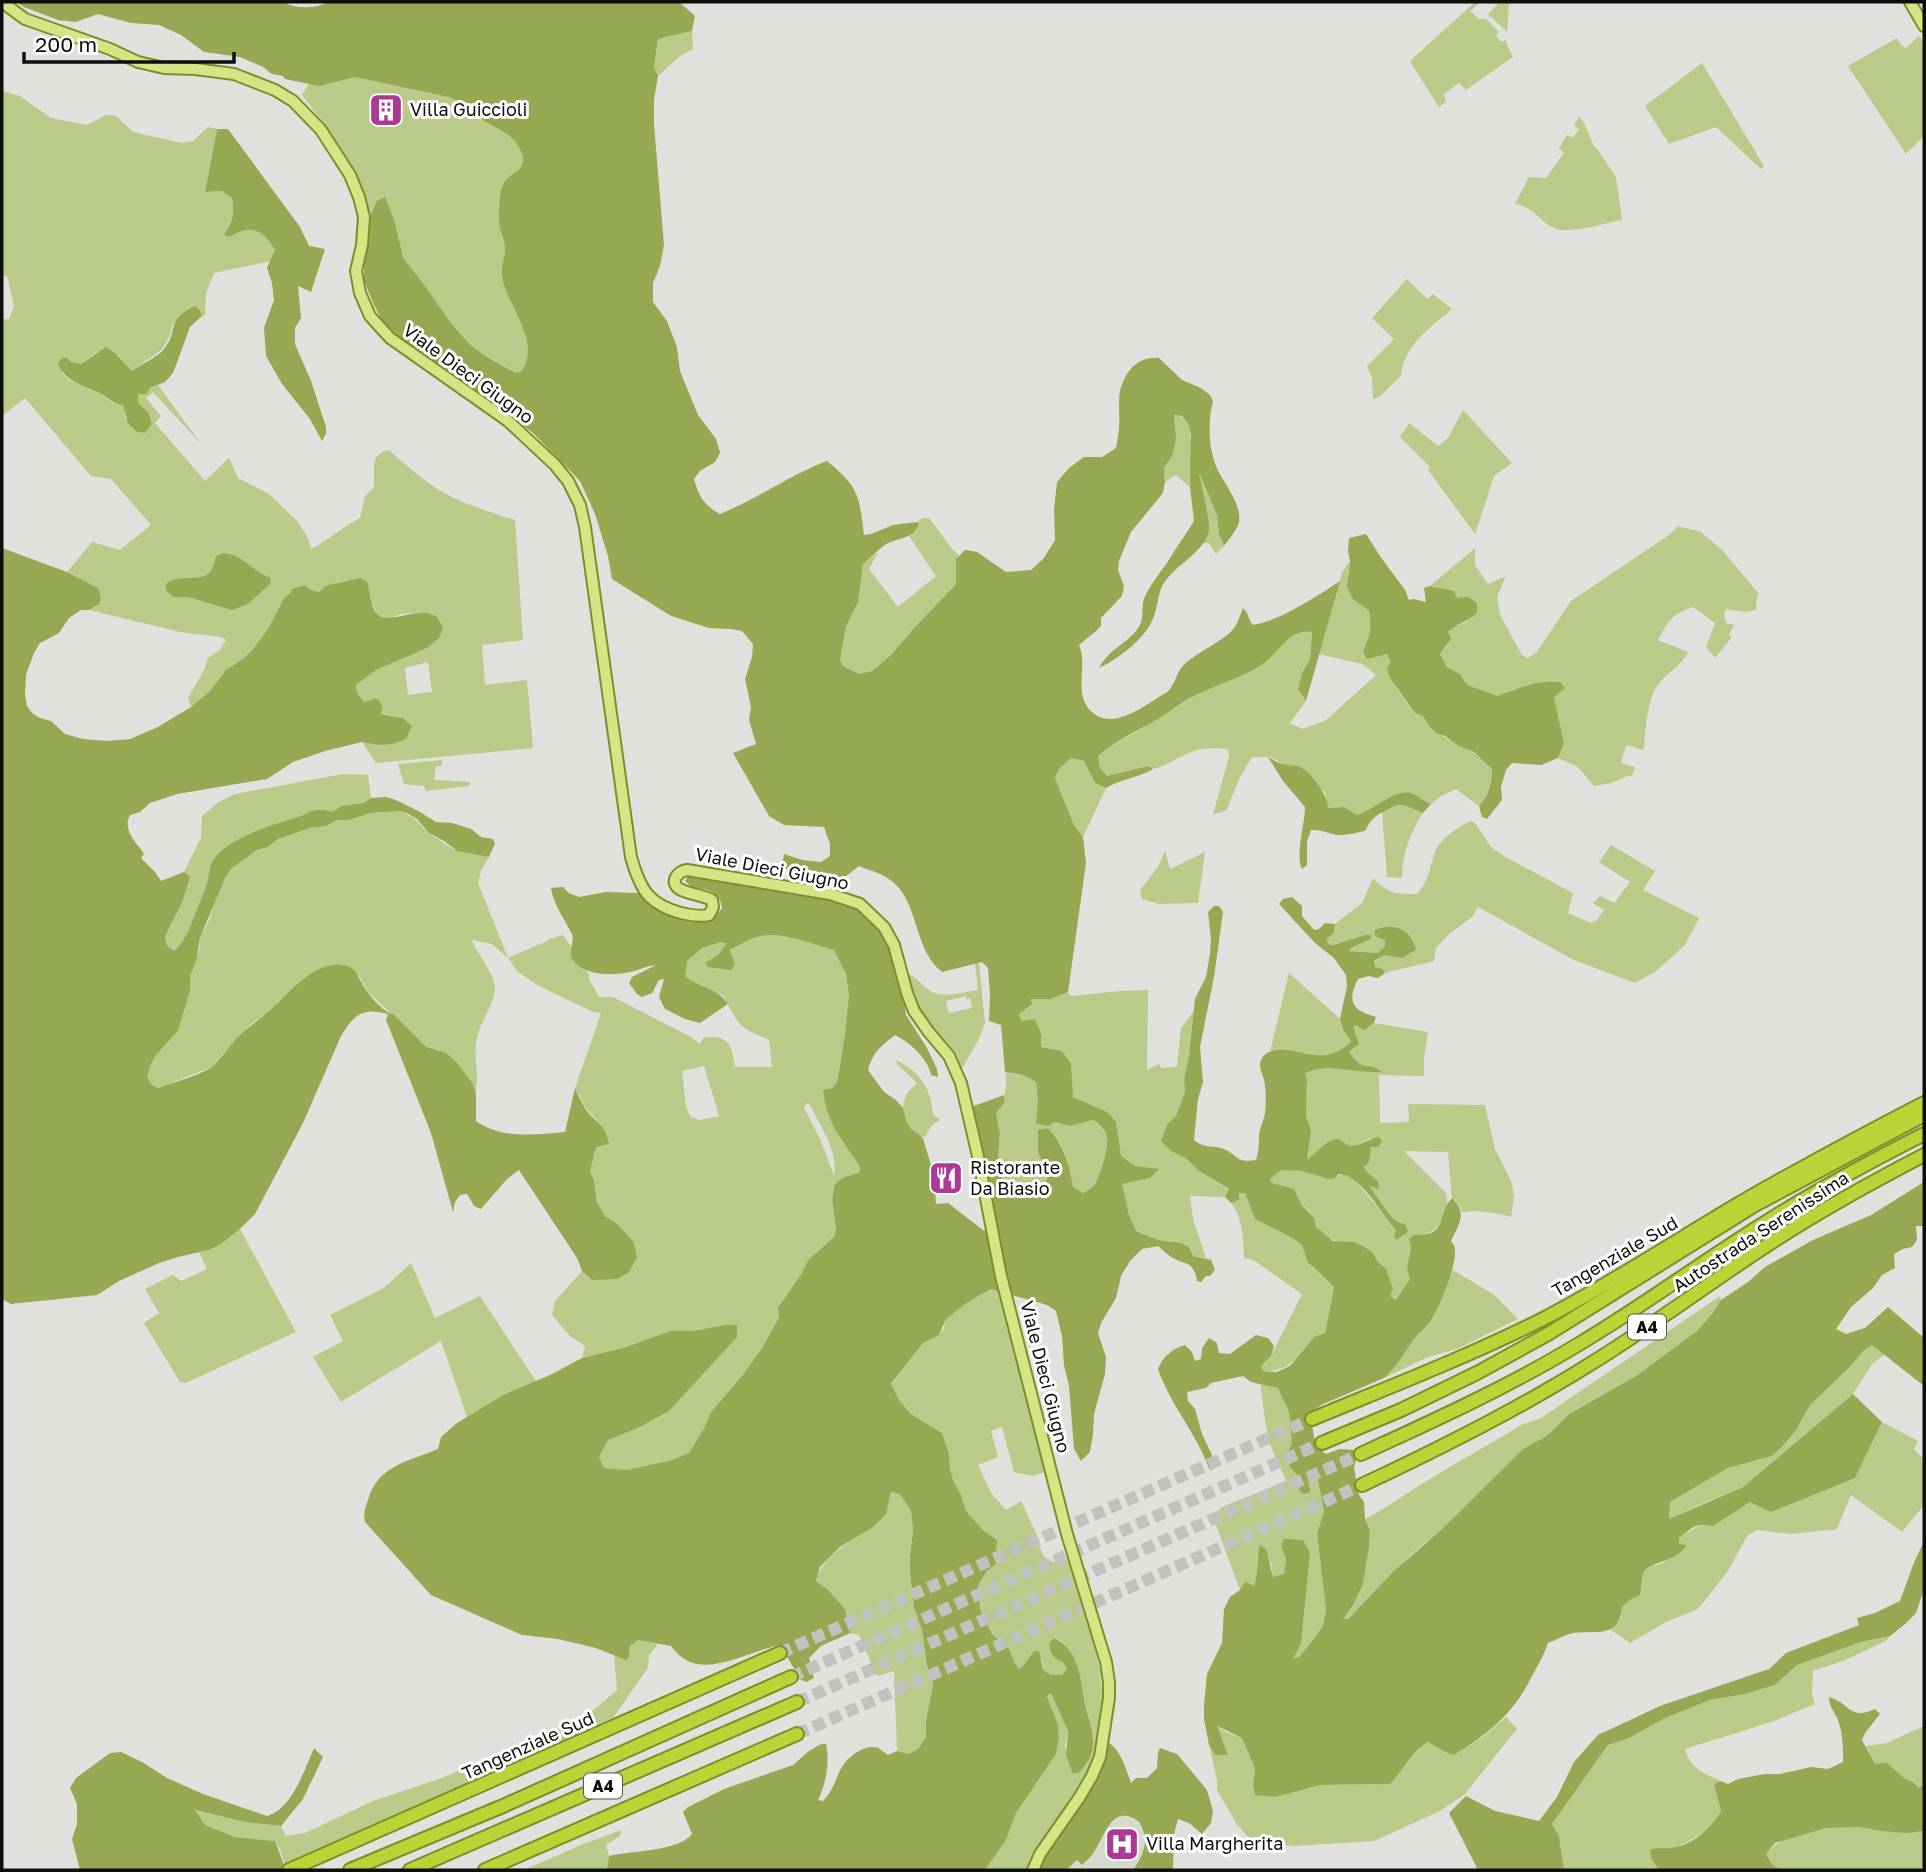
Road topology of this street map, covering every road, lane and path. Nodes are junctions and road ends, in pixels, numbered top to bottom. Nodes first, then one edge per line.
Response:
1 (2, 2) edge
2 (1910, 2) edge
3 (1924, 26) edge
4 (1924, 1103) edge
5 (1924, 1115) edge
6 (1924, 1134) edge
7 (1924, 1155) edge
8 (1312, 1419) tunnel mouth
9 (1322, 1443) tunnel mouth
10 (1361, 1454) tunnel mouth
11 (1362, 1485) tunnel mouth
12 (780, 1653) tunnel mouth
13 (791, 1677) tunnel mouth
14 (797, 1702) tunnel mouth
15 (797, 1734) tunnel mouth
16 (289, 1870) edge
17 (351, 1870) edge
18 (410, 1870) edge
19 (485, 1870) edge
20 (1033, 1870) edge

1 - 20 main road, Viale Dieci Giugno
2 - 3 main road
4 - 8 highway, Tangenziale Sud
5 - 9 highway, Tangenziale Sud
6 - 10 highway, Autostrada Serenissima / A4
7 - 11 highway, Autostrada Serenissima / A4
12 - 16 highway, Tangenziale Sud
13 - 17 highway
14 - 18 highway, A4
15 - 19 highway, A4

